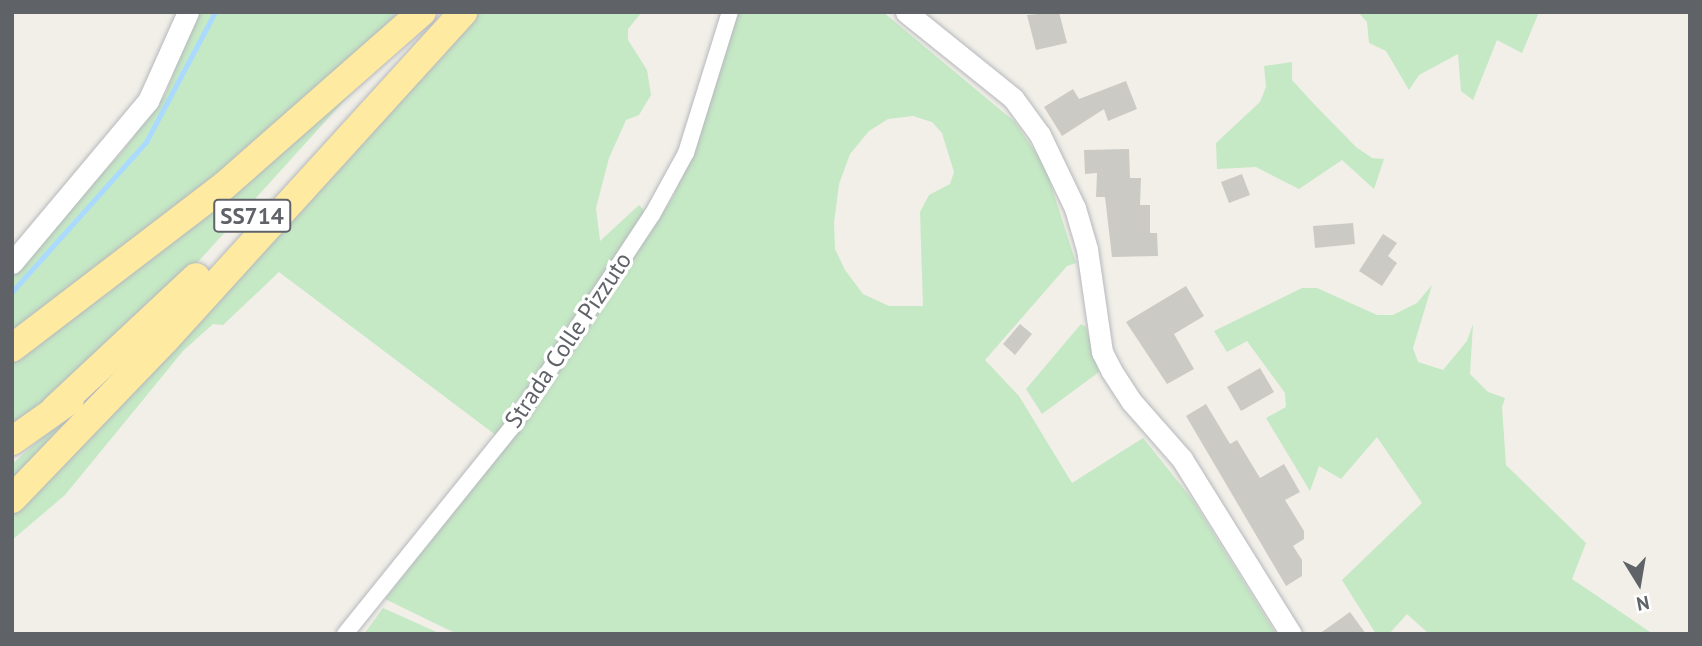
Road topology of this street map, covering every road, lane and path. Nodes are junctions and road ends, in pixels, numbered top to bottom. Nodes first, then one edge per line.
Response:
1 (188, 12) edge
2 (422, 12) edge
3 (439, 12) edge
4 (463, 12) edge
5 (730, 12) edge
6 (906, 12) edge
7 (12, 263) edge
8 (199, 299) junction
9 (12, 348) edge
10 (55, 409) junction
11 (12, 441) edge
12 (12, 499) edge
13 (345, 634) edge
14 (1291, 634) edge

1 - 7 street
2 - 9 highway
3 - 10 highway, SS714
4 - 8 highway, SS714
5 - 13 street, Strada Colle Pizzuto
6 - 14 street
8 - 10 highway, SS714
8 - 12 highway
10 - 11 highway, SS714

